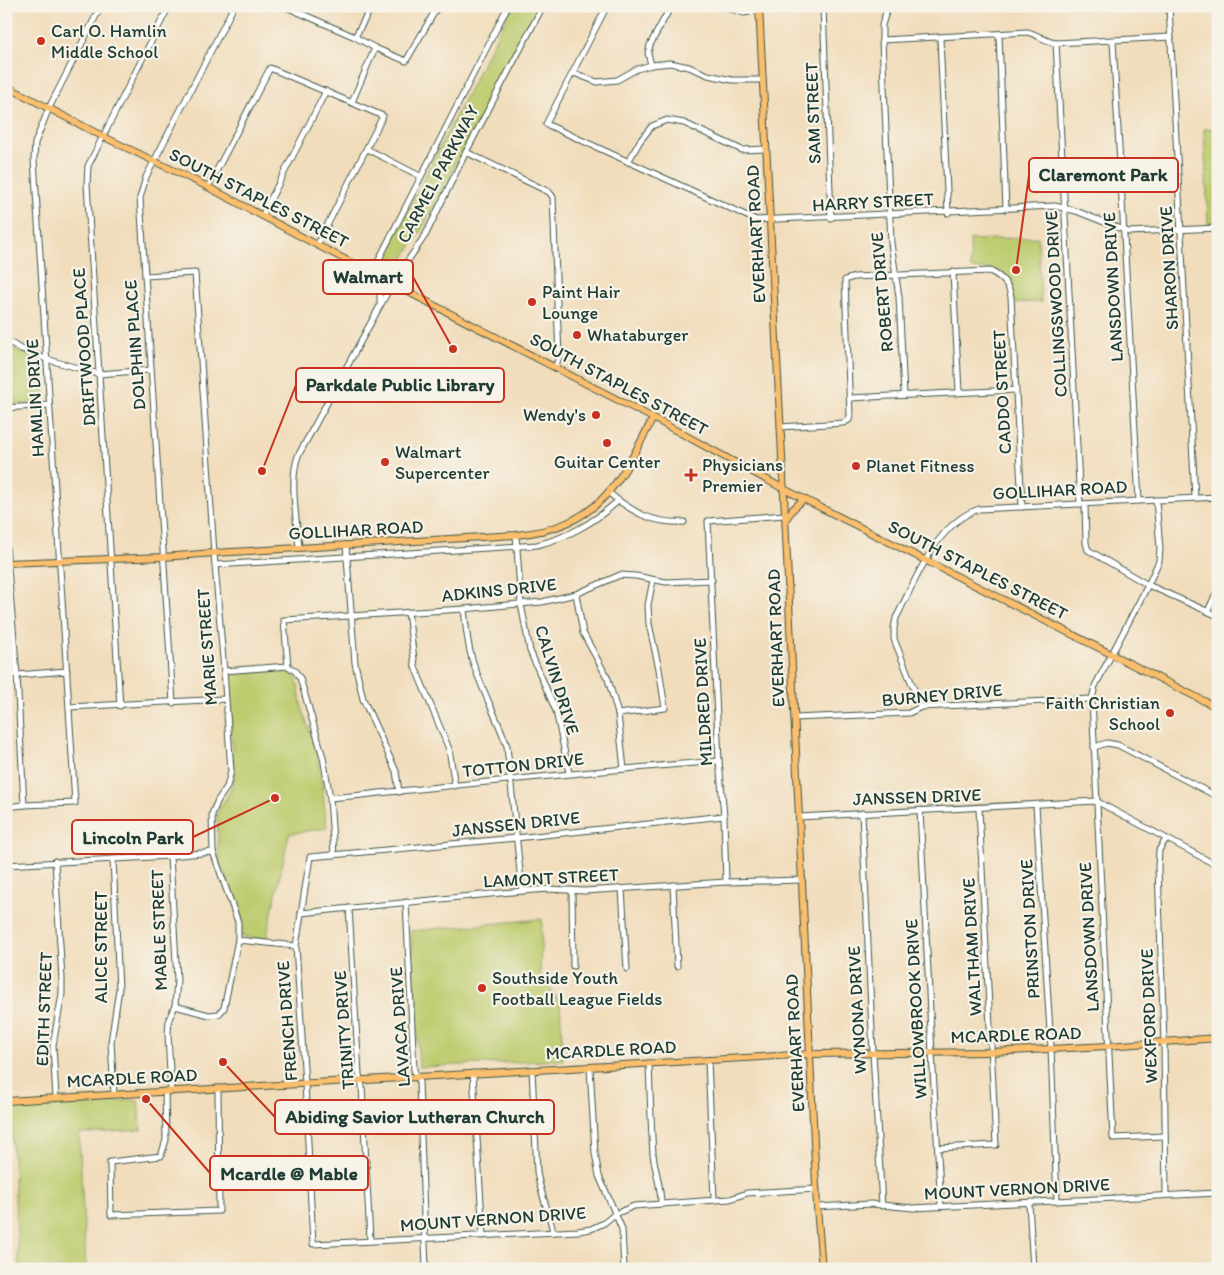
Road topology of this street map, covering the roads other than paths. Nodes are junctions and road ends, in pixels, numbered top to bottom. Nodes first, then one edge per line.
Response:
1 (101, 6) edge
2 (169, 6) edge
3 (234, 6) edge
4 (284, 6) edge
5 (302, 6) edge
6 (372, 6) edge
7 (438, 6) edge
8 (508, 6) edge
9 (543, 6) edge
10 (608, 6) edge
11 (671, 6) edge
12 (722, 6) edge
13 (823, 6) edge
14 (888, 6) edge
15 (1169, 6) edge
16 (759, 8) edge
17 (298, 13) junction
18 (999, 35) junction
19 (354, 37) junction
20 (1171, 37) junction
21 (940, 38) junction
22 (882, 40) junction
23 (1114, 41) junction
24 (1056, 44) junction
25 (375, 48) junction
26 (651, 65) junction
27 (574, 73) junction
28 (763, 80) junction
29 (6, 86) edge
30 (326, 91) junction
31 (352, 102) junction
32 (49, 108) junction
33 (102, 136) junction
34 (367, 149) junction
35 (766, 149) junction
36 (466, 152) junction
37 (155, 162) junction
38 (628, 162) junction
39 (420, 176) junction
40 (208, 187) junction
41 (1065, 208) junction
42 (1006, 209) junction
43 (948, 212) junction
44 (889, 215) junction
45 (262, 216) junction
46 (831, 218) junction
47 (770, 220) junction
48 (1218, 228) edge
49 (1123, 230) junction
50 (1180, 230) junction
51 (317, 245) junction
52 (953, 272) junction
53 (374, 274) junction
54 (895, 275) junction
55 (144, 276) junction
56 (392, 284) junction
57 (380, 306) junction
58 (6, 340) edge
59 (46, 359) junction
60 (555, 368) junction
61 (150, 370) junction
62 (99, 374) junction
63 (1015, 390) junction
64 (959, 392) junction
65 (904, 395) junction
66 (850, 398) junction
67 (49, 405) junction
68 (6, 408) edge
69 (653, 418) junction
70 (780, 427) junction
71 (784, 489) junction
72 (609, 493) junction
73 (1218, 497) edge
74 (1194, 498) junction
75 (804, 499) junction
76 (1156, 500) junction
77 (618, 501) junction
78 (1139, 501) junction
79 (1083, 504) junction
80 (1022, 507) junction
81 (786, 517) junction
82 (684, 522) dead end
83 (516, 535) junction
84 (420, 541) junction
85 (6, 545) edge
86 (346, 545) junction
87 (517, 547) junction
88 (299, 548) junction
89 (310, 548) junction
90 (252, 551) junction
91 (214, 553) junction
92 (421, 553) junction
93 (163, 557) junction
94 (347, 557) junction
95 (111, 558) junction
96 (311, 559) junction
97 (926, 560) junction
98 (59, 561) junction
99 (7, 563) edge
100 (253, 563) junction
101 (215, 565) junction
102 (652, 580) junction
103 (712, 580) junction
104 (1148, 585) junction
105 (1218, 589) edge
106 (576, 594) junction
107 (521, 604) junction
108 (464, 609) junction
109 (1208, 611) junction
110 (408, 612) junction
111 (351, 615) junction
112 (1218, 616) edge
113 (1112, 654) junction
114 (288, 666) junction
115 (67, 671) junction
116 (224, 671) junction
117 (6, 673) edge
118 (17, 675) junction
119 (1092, 699) junction
120 (225, 700) junction
121 (173, 703) junction
122 (120, 706) junction
123 (921, 707) junction
124 (69, 708) junction
125 (1218, 708) edge
126 (618, 714) junction
127 (794, 718) junction
128 (1094, 746) junction
129 (719, 762) junction
130 (624, 769) junction
131 (569, 773) junction
132 (511, 781) junction
133 (455, 786) junction
134 (399, 792) junction
135 (330, 798) junction
136 (1218, 798) edge
137 (1096, 801) junction
138 (24, 805) junction
139 (1036, 805) junction
140 (6, 807) edge
141 (979, 809) junction
142 (920, 810) junction
143 (862, 813) junction
144 (724, 816) junction
145 (799, 817) junction
146 (516, 838) junction
147 (1166, 839) junction
148 (213, 852) junction
149 (334, 855) junction
150 (170, 856) junction
151 (310, 857) joint
152 (113, 859) junction
153 (55, 862) junction
154 (6, 865) edge
155 (1218, 866) edge
156 (802, 880) junction
157 (726, 882) junction
158 (673, 885) junction
159 (622, 888) junction
160 (1218, 888) edge
161 (572, 890) junction
162 (522, 891) junction
163 (406, 902) junction
164 (1218, 903) edge
165 (349, 908) junction
166 (301, 913) junction
167 (238, 940) junction
168 (296, 946) junction
169 (573, 966) dead end
170 (677, 966) dead end
171 (627, 969) dead end
172 (175, 1006) junction
173 (1218, 1038) edge
174 (1164, 1042) junction
175 (1108, 1046) junction
176 (1051, 1048) junction
177 (992, 1052) junction
178 (873, 1053) junction
179 (932, 1053) junction
180 (811, 1054) junction
181 (708, 1060) junction
182 (649, 1063) junction
183 (590, 1066) junction
184 (532, 1070) junction
185 (473, 1073) junction
186 (416, 1077) junction
187 (361, 1080) junction
188 (305, 1083) junction
189 (218, 1088) junction
190 (168, 1091) junction
191 (114, 1094) junction
192 (56, 1098) junction
193 (6, 1101) edge
194 (1165, 1136) junction
195 (938, 1148) junction
196 (817, 1190) junction
197 (1218, 1193) edge
198 (1166, 1195) junction
199 (714, 1199) junction
200 (1057, 1201) junction
201 (1028, 1203) junction
202 (661, 1204) junction
203 (882, 1206) junction
204 (941, 1206) junction
205 (818, 1207) junction
206 (615, 1214) junction
207 (553, 1232) junction
208 (483, 1236) junction
209 (425, 1238) junction
210 (370, 1240) junction
211 (314, 1244) joint
212 (426, 1269) edge
213 (624, 1269) edge
214 (822, 1269) edge
215 (1033, 1269) edge

1 - 32 street, HAMLIN DRIVE
2 - 33 street, DRIFTWOOD PLACE
3 - 37 street, DOLPHIN PLACE
4 - 17 street
5 - 17 street
6 - 19 street
7 - 25 street
8 - 39 street, CARMEL PARKWAY
9 - 36 street, CARMEL PARKWAY
10 - 27 street
11 - 26 street
12 - 16 street
13 - 46 street, SAM STREET
14 - 22 street, ROBERT DRIVE
15 - 20 street, SHARON DRIVE
16 - 28 main road, EVERHART ROAD
17 - 19 street
18 - 21 street
18 - 24 street
18 - 42 street
19 - 25 street
20 - 23 street
20 - 50 street, SHARON DRIVE
21 - 22 street
21 - 43 street
22 - 44 street, ROBERT DRIVE
23 - 24 street
23 - 49 street, LANSDOWN DRIVE
24 - 41 street, COLLINGSWOOD DRIVE
25 - 31 street
26 - 27 street
26 - 28 street
27 - 38 street, HARRY STREET
28 - 35 main road, EVERHART ROAD
29 - 32 main road, SOUTH STAPLES STREET
30 - 31 street
30 - 40 street
30 - 45 street
31 - 34 street
32 - 33 main road, SOUTH STAPLES STREET
32 - 59 street, HAMLIN DRIVE
33 - 37 main road, SOUTH STAPLES STREET
33 - 62 street, DRIFTWOOD PLACE
34 - 39 street
34 - 51 street
35 - 38 street
35 - 47 main road, EVERHART ROAD
36 - 56 street, CARMEL PARKWAY
36 - 60 street
37 - 40 main road, SOUTH STAPLES STREET
37 - 55 street, DOLPHIN PLACE
38 - 47 street, HARRY STREET
39 - 53 street, CARMEL PARKWAY
40 - 45 main road, SOUTH STAPLES STREET
41 - 42 street, HARRY STREET
41 - 49 street, HARRY STREET
41 - 79 street, COLLINGSWOOD DRIVE
42 - 43 street, HARRY STREET
43 - 44 street, HARRY STREET
44 - 46 street, HARRY STREET
44 - 54 street, ROBERT DRIVE
45 - 51 main road, SOUTH STAPLES STREET
46 - 47 street, HARRY STREET
47 - 70 main road, EVERHART ROAD
48 - 50 street, HARRY STREET
49 - 50 street, HARRY STREET
49 - 78 street, LANSDOWN DRIVE
50 - 74 street, SHARON DRIVE
51 - 53 main road, SOUTH STAPLES STREET
52 - 54 street
52 - 63 street, CADDO STREET
52 - 64 street
53 - 56 main road, SOUTH STAPLES STREET
53 - 57 street
54 - 65 street, ROBERT DRIVE
54 - 66 street
55 - 61 street, DOLPHIN PLACE
55 - 91 street, MARIE STREET
56 - 57 street, CARMEL PARKWAY
56 - 60 main road, SOUTH STAPLES STREET
57 - 88 street, CARMEL PARKWAY
58 - 59 street
59 - 62 street
59 - 67 street, HAMLIN DRIVE
60 - 69 main road, SOUTH STAPLES STREET
61 - 62 street
61 - 93 street, DOLPHIN PLACE
62 - 95 street, DRIFTWOOD PLACE
63 - 64 street
63 - 80 street, CADDO STREET
64 - 65 street
65 - 66 street
66 - 70 street
67 - 68 street
67 - 98 street, HAMLIN DRIVE
69 - 71 main road, SOUTH STAPLES STREET
69 - 72 main road, GOLLIHAR ROAD
70 - 71 main road, EVERHART ROAD
71 - 75 main road, SOUTH STAPLES STREET
71 - 81 main road, EVERHART ROAD
72 - 77 street
72 - 83 main road, GOLLIHAR ROAD
73 - 74 street, GOLLIHAR ROAD
74 - 76 street, GOLLIHAR ROAD
75 - 81 main road
75 - 97 main road, SOUTH STAPLES STREET
76 - 78 street, GOLLIHAR ROAD
76 - 104 street, LANSDOWN DRIVE
77 - 82 street
77 - 87 street
78 - 79 street, GOLLIHAR ROAD
79 - 80 street, GOLLIHAR ROAD
79 - 104 street, COLLINGSWOOD DRIVE
80 - 97 street, GOLLIHAR ROAD
81 - 103 street, MILDRED DRIVE
81 - 127 main road, EVERHART ROAD
83 - 84 main road, GOLLIHAR ROAD
83 - 87 street, CALVIN DRIVE
84 - 86 main road, GOLLIHAR ROAD
84 - 92 street
85 - 99 street
86 - 89 main road, GOLLIHAR ROAD
86 - 94 street
87 - 92 street
87 - 107 street, CALVIN DRIVE
88 - 89 main road, GOLLIHAR ROAD
88 - 90 main road, GOLLIHAR ROAD
89 - 96 street
90 - 91 main road, GOLLIHAR ROAD
90 - 100 street
91 - 93 main road, GOLLIHAR ROAD
91 - 101 street, MARIE STREET
92 - 94 street
93 - 95 main road, GOLLIHAR ROAD
93 - 121 street, DOLPHIN PLACE
94 - 96 street
94 - 111 street
95 - 98 main road, GOLLIHAR ROAD
95 - 122 street, DRIFTWOOD PLACE
96 - 100 street
97 - 113 main road, SOUTH STAPLES STREET
97 - 123 street, GOLLIHAR ROAD
98 - 99 main road, GOLLIHAR ROAD
98 - 115 street, HAMLIN DRIVE
99 - 118 street
100 - 101 street
101 - 116 street, MARIE STREET
102 - 103 street, ADKINS DRIVE
102 - 106 street, ADKINS DRIVE
102 - 126 street
103 - 129 street, MILDRED DRIVE
104 - 109 street, COLLINGSWOOD DRIVE
104 - 113 street, LANSDOWN DRIVE
105 - 109 street
106 - 107 street, ADKINS DRIVE
106 - 126 street
107 - 108 street, ADKINS DRIVE
107 - 131 street, CALVIN DRIVE
108 - 110 street, ADKINS DRIVE
108 - 132 street
109 - 112 street, COLLINGSWOOD DRIVE
110 - 111 street, ADKINS DRIVE
110 - 133 street
111 - 114 street, ADKINS DRIVE
111 - 134 street
113 - 119 street, LANSDOWN DRIVE
113 - 125 main road, SOUTH STAPLES STREET
114 - 116 street
114 - 135 street
115 - 118 street
115 - 124 street, HAMLIN DRIVE
116 - 120 street, MARIE STREET
117 - 118 street
118 - 138 street
119 - 123 street, BURNEY DRIVE
119 - 128 street, LANSDOWN DRIVE
120 - 121 street
120 - 148 street, MARIE STREET
121 - 122 street
122 - 124 street
123 - 127 street, BURNEY DRIVE
124 - 138 street, HAMLIN DRIVE
126 - 130 street
127 - 145 main road, EVERHART ROAD
128 - 136 street
128 - 137 street, LANSDOWN DRIVE
129 - 130 street, TOTTON DRIVE
129 - 144 street, MILDRED DRIVE
130 - 131 street, TOTTON DRIVE
131 - 132 street, TOTTON DRIVE
132 - 133 street, TOTTON DRIVE
132 - 146 street
133 - 134 street, TOTTON DRIVE
134 - 135 street, TOTTON DRIVE
135 - 149 street
137 - 139 street
137 - 147 street
137 - 175 street, LANSDOWN DRIVE
138 - 140 street
139 - 141 street, JANSSEN DRIVE
139 - 176 street, PRINSTON DRIVE
141 - 142 street, JANSSEN DRIVE
141 - 177 street, WALTHAM DRIVE
142 - 143 street, JANSSEN DRIVE
142 - 179 street, WILLOWBROOK DRIVE
143 - 145 street, JANSSEN DRIVE
143 - 178 street, WYNONA DRIVE
144 - 146 street, JANSSEN DRIVE
144 - 157 street, MILDRED DRIVE
145 - 156 main road, EVERHART ROAD
146 - 149 street, JANSSEN DRIVE
146 - 162 street
147 - 155 street
147 - 174 street, WEXFORD DRIVE
148 - 150 street
148 - 167 street, MARIE STREET
149 - 151 street, JANSSEN DRIVE
150 - 152 street
150 - 172 street, MABLE STREET
151 - 166 street, FRENCH DRIVE
152 - 153 street
152 - 191 street, ALICE STREET
153 - 154 street
153 - 192 street, EDITH STREET
156 - 157 street, LAMONT STREET
156 - 180 main road, EVERHART ROAD
157 - 158 street, LAMONT STREET
158 - 159 street, LAMONT STREET
158 - 170 street
159 - 161 street, LAMONT STREET
159 - 171 street
160 - 164 street
161 - 162 street, LAMONT STREET
161 - 169 street
162 - 163 street, LAMONT STREET
163 - 165 street, LAMONT STREET
163 - 186 street, LAVACA DRIVE
165 - 166 street, LAMONT STREET
165 - 187 street, TRINITY DRIVE
166 - 168 street, FRENCH DRIVE
167 - 168 street
167 - 172 street, MARIE STREET
168 - 188 street, FRENCH DRIVE
172 - 190 street, MABLE STREET
173 - 174 main road, MCARDLE ROAD
174 - 175 main road, MCARDLE ROAD
174 - 194 street, WEXFORD DRIVE
175 - 176 main road, MCARDLE ROAD
175 - 194 street, LANSDOWN DRIVE
176 - 177 main road, MCARDLE ROAD
176 - 200 street, PRINSTON DRIVE
177 - 179 main road, MCARDLE ROAD
177 - 195 street, WALTHAM DRIVE
178 - 179 main road, MCARDLE ROAD
178 - 180 main road, MCARDLE ROAD
178 - 203 street, WYNONA DRIVE
179 - 195 street, WILLOWBROOK DRIVE
180 - 181 main road, MCARDLE ROAD
180 - 196 main road, EVERHART ROAD
181 - 182 main road, MCARDLE ROAD
181 - 199 street
182 - 183 main road, MCARDLE ROAD
182 - 202 street
183 - 184 main road, MCARDLE ROAD
183 - 206 street
184 - 185 main road, MCARDLE ROAD
184 - 207 street
185 - 186 main road, MCARDLE ROAD
185 - 208 street
186 - 187 main road, MCARDLE ROAD
186 - 209 street, LAVACA DRIVE
187 - 188 main road, MCARDLE ROAD
187 - 210 street, TRINITY DRIVE
188 - 189 main road, MCARDLE ROAD
188 - 211 street, FRENCH DRIVE
189 - 190 main road, MCARDLE ROAD
189 - 190 street, MABLE STREET
190 - 191 main road, MCARDLE ROAD
191 - 192 main road, MCARDLE ROAD
192 - 193 main road, MCARDLE ROAD
194 - 198 street, WEXFORD DRIVE
195 - 204 street, WILLOWBROOK DRIVE
196 - 199 street, MOUNT VERNON DRIVE
196 - 205 main road, EVERHART ROAD
197 - 198 street, MOUNT VERNON DRIVE
198 - 200 street, MOUNT VERNON DRIVE
199 - 202 street, MOUNT VERNON DRIVE
200 - 201 street, MOUNT VERNON DRIVE
201 - 204 street, MOUNT VERNON DRIVE
201 - 215 street
202 - 206 street, MOUNT VERNON DRIVE
203 - 204 street, MOUNT VERNON DRIVE
203 - 205 street, MOUNT VERNON DRIVE
205 - 214 main road, EVERHART ROAD
206 - 207 street, MOUNT VERNON DRIVE
206 - 213 street
207 - 208 street, MOUNT VERNON DRIVE
208 - 209 street, MOUNT VERNON DRIVE
209 - 210 street, MOUNT VERNON DRIVE
209 - 212 street, LAVACA DRIVE
210 - 211 street, MOUNT VERNON DRIVE

